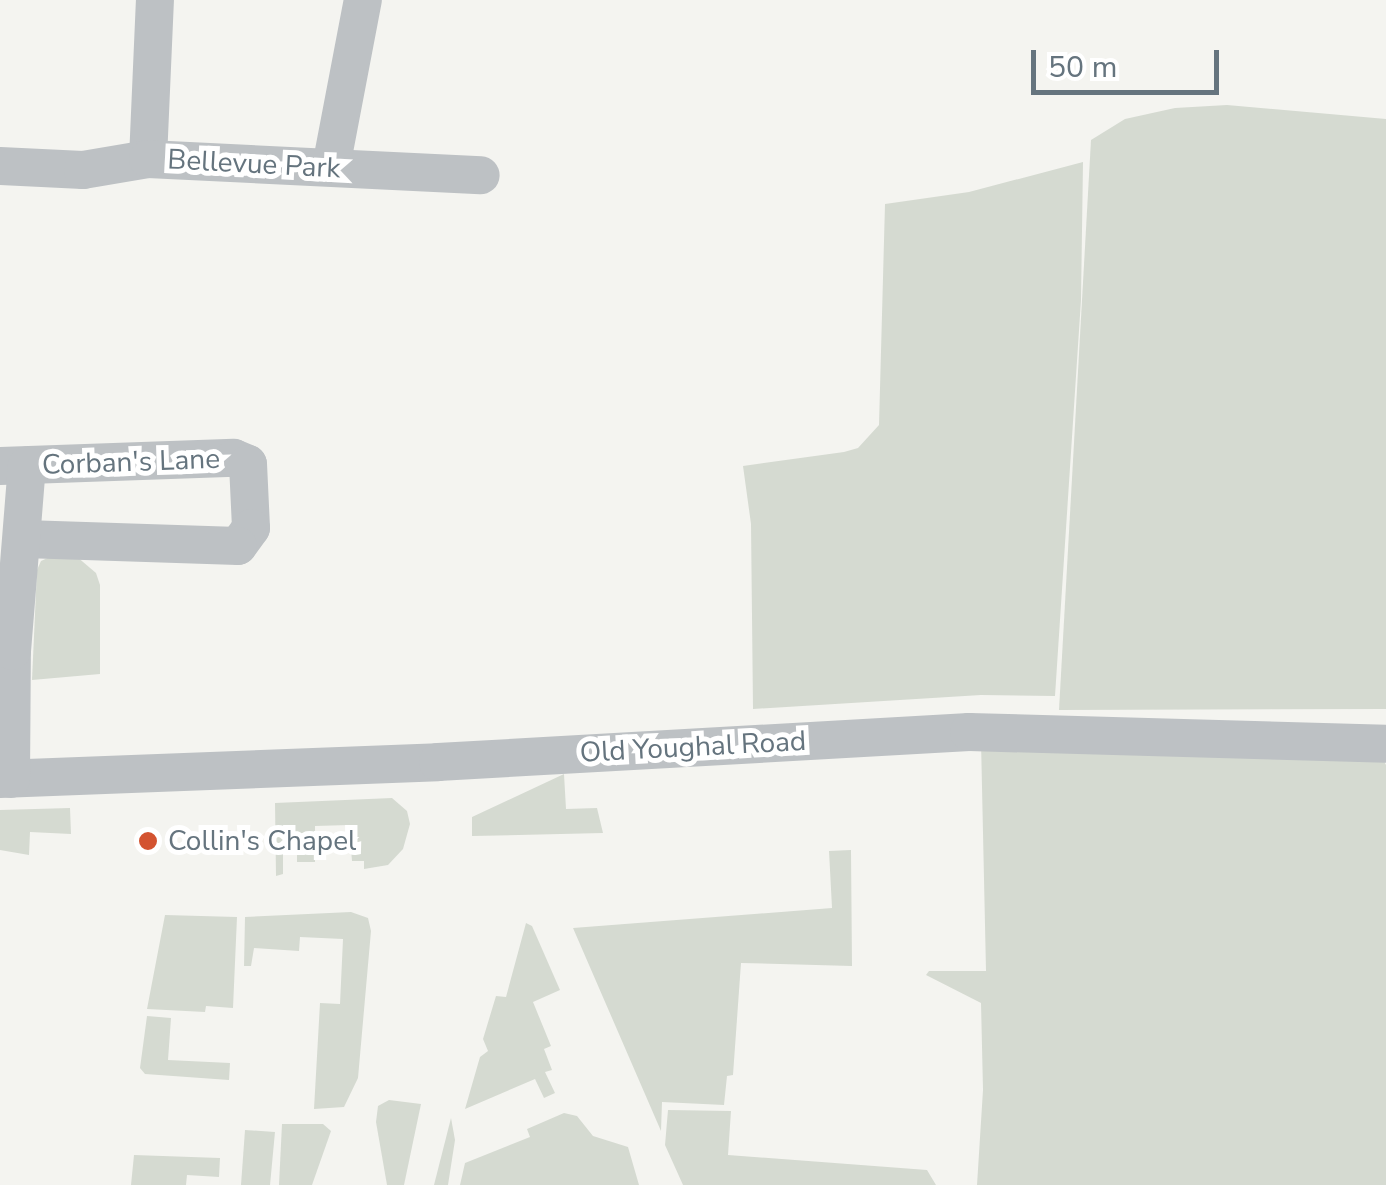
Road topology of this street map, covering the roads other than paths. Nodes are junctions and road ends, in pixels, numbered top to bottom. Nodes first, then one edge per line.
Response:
1 (155, 0) edge
2 (363, 0) edge
3 (148, 159) junction
4 (14, 166) edge
5 (330, 167) junction
6 (481, 175) dead end
7 (14, 466) edge
8 (24, 539) junction
9 (6, 651) edge
10 (1386, 744) edge
11 (5, 779) edge

1 - 3 street
2 - 5 street
3 - 4 street, Bellevue Park
3 - 5 street, Bellevue Park
5 - 6 street, Bellevue Park
7 - 8 street
7 - 8 street, Corban's Lane
8 - 9 street
9 - 11 street
10 - 11 street, Old Youghal Road

